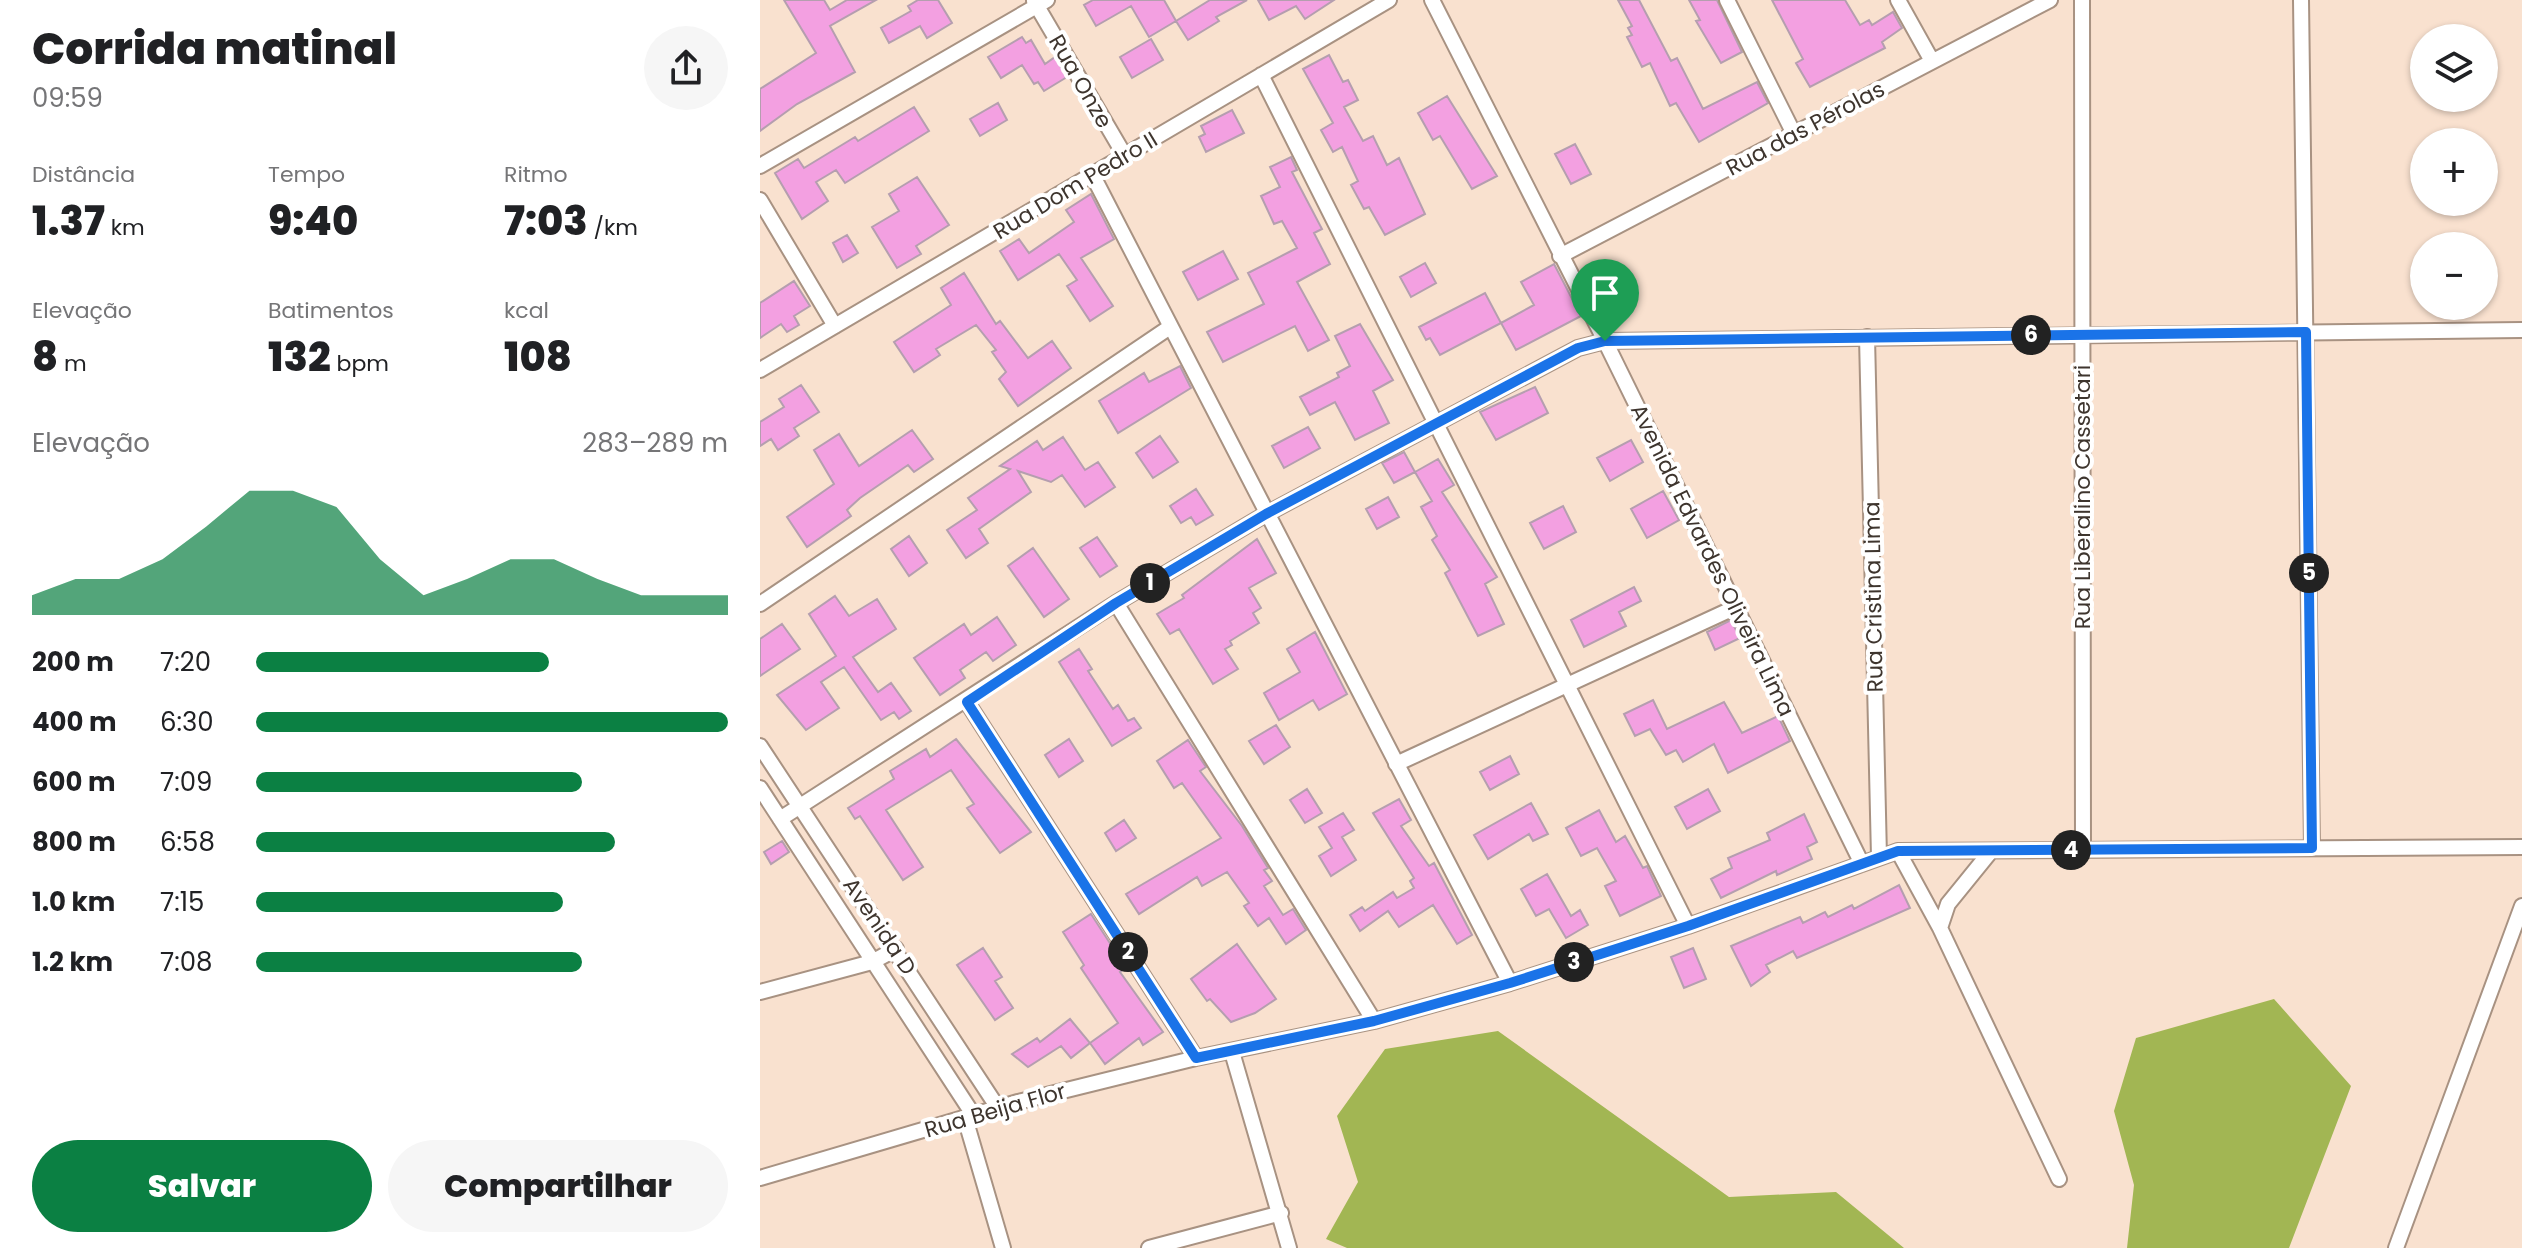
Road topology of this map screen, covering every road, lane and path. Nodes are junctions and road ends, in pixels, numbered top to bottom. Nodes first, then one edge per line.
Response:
1 (1389, 0) edge
2 (1432, 0) edge
3 (1727, 0) edge
4 (1898, 0) edge
5 (2050, 0) edge
6 (2082, 0) edge
7 (2301, 0) edge
8 (1039, 2) edge
9 (1932, 61) junction
10 (1261, 75) junction
11 (1794, 134) junction
12 (1125, 156) junction
13 (760, 166) edge
14 (1093, 176) junction
15 (760, 200) edge
16 (1560, 256) junction
17 (835, 326) junction
18 (1170, 327) junction
19 (2522, 330) edge
20 (2306, 332) junction
21 (2082, 335) junction
22 (1867, 337) junction
23 (1605, 341) junction
24 (760, 370) edge
25 (1434, 422) junction
26 (1266, 514) junction
27 (1116, 603) junction
28 (760, 604) edge
29 (1736, 607) junction
30 (1566, 686) junction
31 (967, 702) junction
32 (760, 746) edge
33 (1396, 764) junction
34 (763, 797) edge
35 (796, 800) junction
36 (780, 819) junction
37 (2522, 847) edge
38 (2312, 848) junction
39 (2083, 850) junction
40 (1898, 851) junction
41 (1991, 851) junction
42 (1879, 857) junction
43 (1862, 864) junction
44 (2522, 906) edge
45 (1688, 926) junction
46 (1940, 928) junction
47 (896, 949) junction
48 (872, 962) junction
49 (1510, 983) junction
50 (760, 992) edge
51 (1374, 1021) junction
52 (1232, 1052) junction
53 (1196, 1058) junction
54 (998, 1108) junction
55 (969, 1117) junction
56 (760, 1178) edge
57 (2059, 1179) dead end
58 (1281, 1213) junction
59 (1003, 1248) edge
60 (1149, 1248) edge
61 (1289, 1248) edge
62 (2396, 1248) edge

1 - 10 street, Rua Dom Pedro II
2 - 16 street, Avenida Edvardes Oliveira Lima
3 - 11 street
4 - 9 street
5 - 9 street, Rua das Pérolas
6 - 21 street, Rua Liberalino Cassetari
7 - 20 street
8 - 12 street, Rua Onze
8 - 13 street
9 - 11 street, Rua das Pérolas
10 - 12 street, Rua Dom Pedro II
10 - 25 street
11 - 16 street, Rua das Pérolas
12 - 14 street, Rua Dom Pedro II
14 - 17 street, Rua Dom Pedro II
14 - 18 street
15 - 17 street
16 - 23 street, Avenida Edvardes Oliveira Lima
17 - 24 street, Rua Dom Pedro II
18 - 26 street
18 - 28 street
19 - 20 street
20 - 21 street
20 - 38 street
21 - 22 street
21 - 39 street, Rua Liberalino Cassetari
22 - 23 street
22 - 42 street, Rua Cristina Lima
23 - 25 street
23 - 29 street, Avenida Edvardes Oliveira Lima
25 - 26 street
25 - 30 street
26 - 27 street
26 - 33 street
27 - 31 street
27 - 51 street
29 - 30 street
29 - 43 street, Avenida Edvardes Oliveira Lima
30 - 33 street
30 - 45 street
31 - 35 street
31 - 53 street
32 - 35 street, Avenida D
33 - 49 street
34 - 35 street
34 - 36 street
35 - 36 street
35 - 47 street, Avenida D
36 - 48 street
37 - 38 street, Rua Beija Flor
38 - 39 street, Rua Beija Flor
39 - 41 street, Rua Beija Flor
40 - 41 street, Rua Beija Flor
40 - 42 street, Rua Beija Flor
40 - 46 street
41 - 46 street
42 - 43 street, Rua Beija Flor
43 - 45 street, Rua Beija Flor
44 - 62 street
45 - 49 street, Rua Beija Flor
46 - 57 street
47 - 48 street
47 - 54 street, Avenida D
48 - 50 street
48 - 55 street
49 - 51 street, Rua Beija Flor
51 - 52 street, Rua Beija Flor
52 - 53 street, Rua Beija Flor
52 - 58 street
53 - 54 street, Rua Beija Flor
54 - 55 street, Rua Beija Flor
55 - 56 street, Rua Beija Flor
55 - 59 street
58 - 60 street
58 - 61 street

